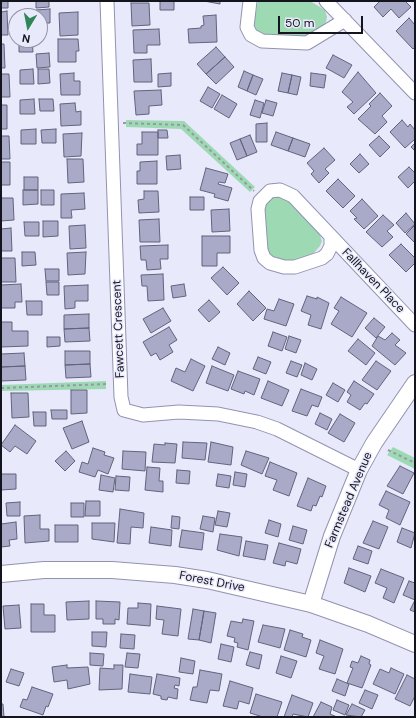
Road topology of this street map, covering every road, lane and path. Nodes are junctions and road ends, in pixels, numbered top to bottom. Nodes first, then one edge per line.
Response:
1 (107, 1) edge
2 (250, 1) edge
3 (326, 1) edge
4 (345, 20) junction
5 (415, 93) edge
6 (124, 123) dead end
7 (254, 191) dead end
8 (331, 238) junction
9 (415, 325) edge
10 (415, 383) edge
11 (108, 384) dead end
12 (1, 388) edge
13 (388, 450) dead end
14 (415, 463) edge
15 (359, 470) junction
16 (1, 574) edge
17 (311, 604) junction
18 (415, 644) edge

1 - 15 street, Fawcett Crescent
2 - 4 street
3 - 4 street
4 - 5 street
6 - 7 path
8 - 8 street, Fallhaven Place
8 - 9 street, Fallhaven Place
10 - 15 street, Farmstead Avenue
11 - 12 path
13 - 14 path
15 - 17 street, Farmstead Avenue
16 - 17 street, Forest Drive
17 - 18 street, Forest Drive

